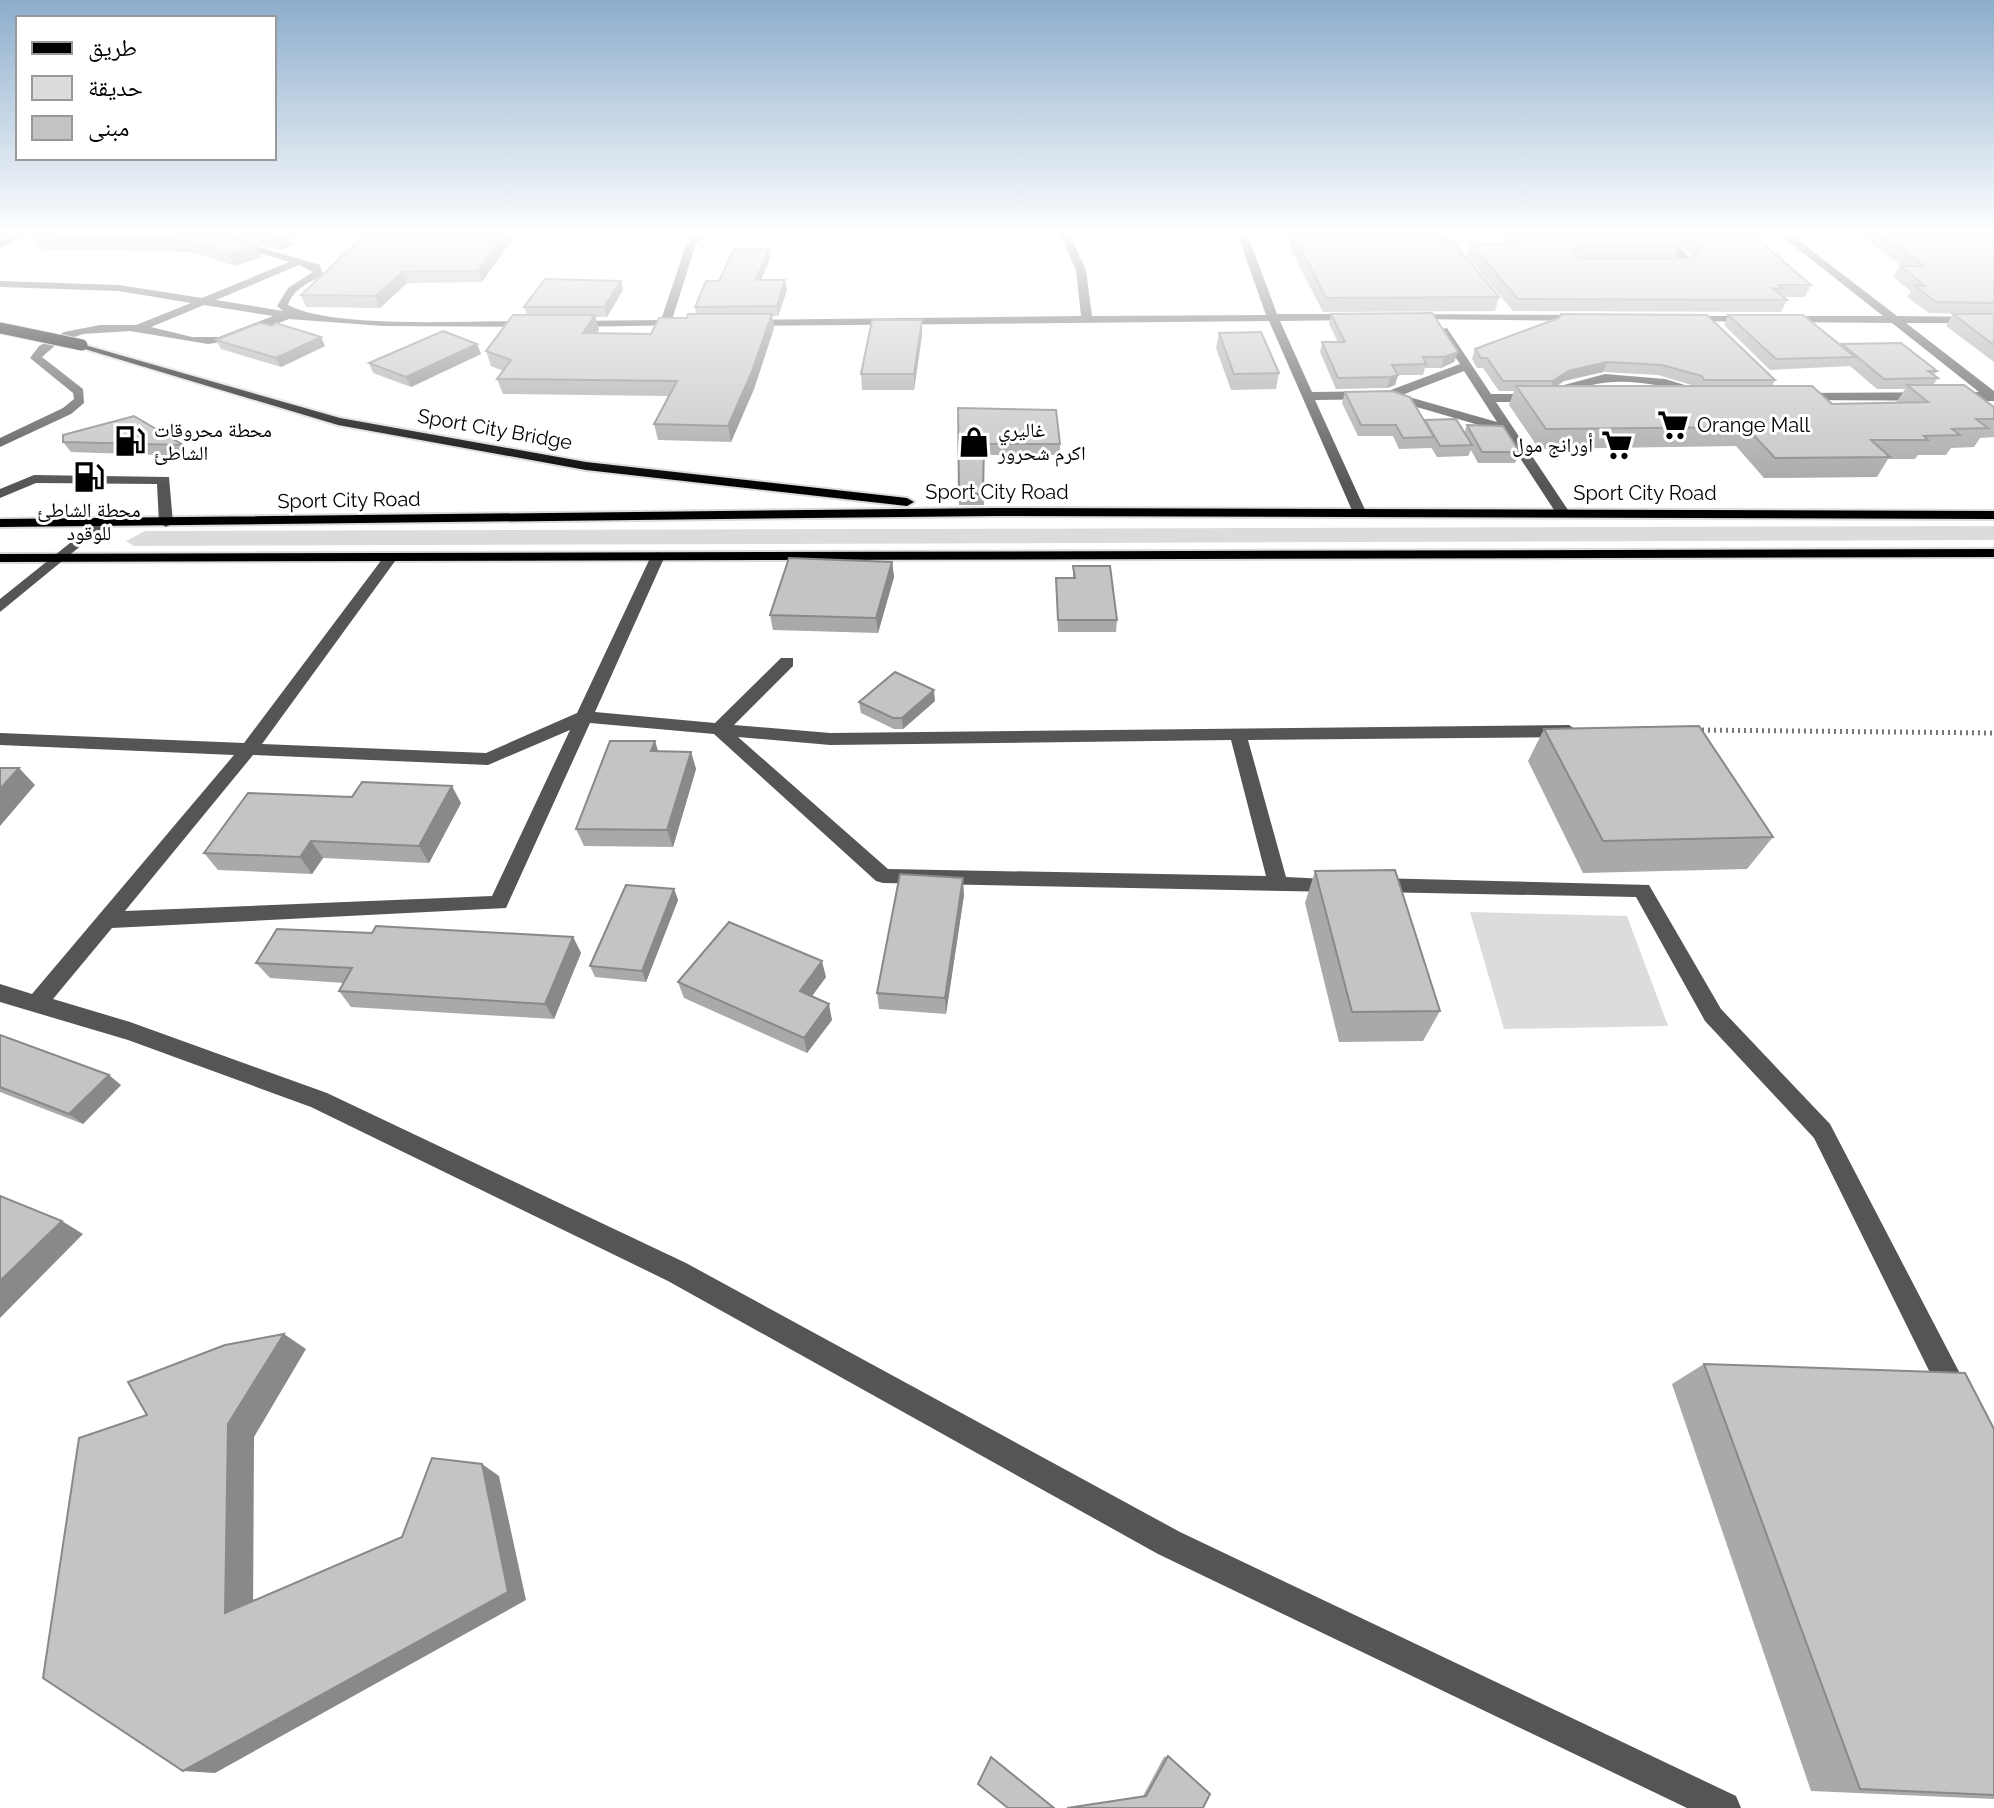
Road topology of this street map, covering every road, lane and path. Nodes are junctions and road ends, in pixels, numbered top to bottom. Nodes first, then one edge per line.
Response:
1 (165, 317) edge
2 (287, 317) edge
3 (315, 317) edge
4 (667, 317) edge
5 (1337, 317) edge
6 (1434, 317) edge
7 (1529, 317) edge
8 (1892, 317) edge
9 (1273, 318) junction
10 (1563, 318) junction
11 (1592, 318) edge
12 (1679, 319) edge
13 (1707, 319) junction
14 (1087, 320) joint
15 (1994, 320) edge
16 (1897, 321) junction
17 (665, 323) junction
18 (696, 323) edge
19 (726, 323) edge
20 (549, 324) edge
21 (564, 324) edge
22 (0, 328) edge
23 (139, 328) junction
24 (1534, 329) edge
25 (1717, 329) edge
26 (1475, 351) edge
27 (1463, 361) junction
28 (1390, 395) junction
29 (1308, 396) junction
30 (1993, 396) edge
31 (1670, 397) edge
32 (1788, 397) edge
33 (1487, 398) junction
34 (1552, 398) junction
35 (1581, 398) edge
36 (1508, 429) junction
37 (0, 443) edge
38 (0, 494) edge
39 (995, 512) junction
40 (1359, 512) junction
41 (1563, 513) junction
42 (1994, 515) edge
43 (0, 523) edge
44 (100, 523) junction
45 (166, 523) junction
46 (1994, 553) edge
47 (658, 556) junction
48 (391, 557) junction
49 (0, 558) edge
50 (58, 558) junction
51 (0, 607) edge
52 (787, 662) dead end
53 (584, 717) junction
54 (719, 729) junction
55 (1696, 730) edge
56 (1585, 731) edge
57 (1994, 733) edge
58 (1238, 735) junction
59 (0, 739) edge
60 (247, 751) junction
61 (1278, 883) junction
62 (106, 920) junction
63 (0, 993) edge
64 (38, 1002) junction
65 (1965, 1414) edge
66 (1724, 1808) edge

1 - 23 street
2 - 23 street
3 - 20 street
4 - 17 street
5 - 9 street
6 - 27 street
7 - 10 street
8 - 16 street
9 - 14 street
9 - 29 street
10 - 11 street
10 - 24 street
12 - 13 street
13 - 16 street
13 - 25 street
14 - 19 street
15 - 16 street
16 - 30 street
17 - 18 street
17 - 21 street
22 - 39 main road, Sport City Bridge, bridge
23 - 37 street
26 - 27 street
27 - 28 street
27 - 33 street
28 - 29 street
28 - 36 street
29 - 40 street
30 - 32 street
31 - 34 street
33 - 34 street
33 - 36 street
34 - 35 street
36 - 41 street
38 - 45 street
39 - 40 main road, Sport City Road
39 - 45 main road, Sport City Road
40 - 41 main road, Sport City Road
41 - 42 main road, Sport City Road
43 - 44 main road, Sport City Road
44 - 45 main road, Sport City Road
44 - 50 street
46 - 47 main road
47 - 48 main road
47 - 53 street
48 - 50 main road
48 - 60 street
49 - 50 main road
50 - 51 street
52 - 54 street
53 - 54 street
53 - 60 street
53 - 62 street
54 - 58 street
54 - 61 street
55 - 57 path
56 - 58 street
58 - 61 street
59 - 60 street
60 - 62 street
61 - 65 street
62 - 64 street
63 - 64 street
64 - 66 street

